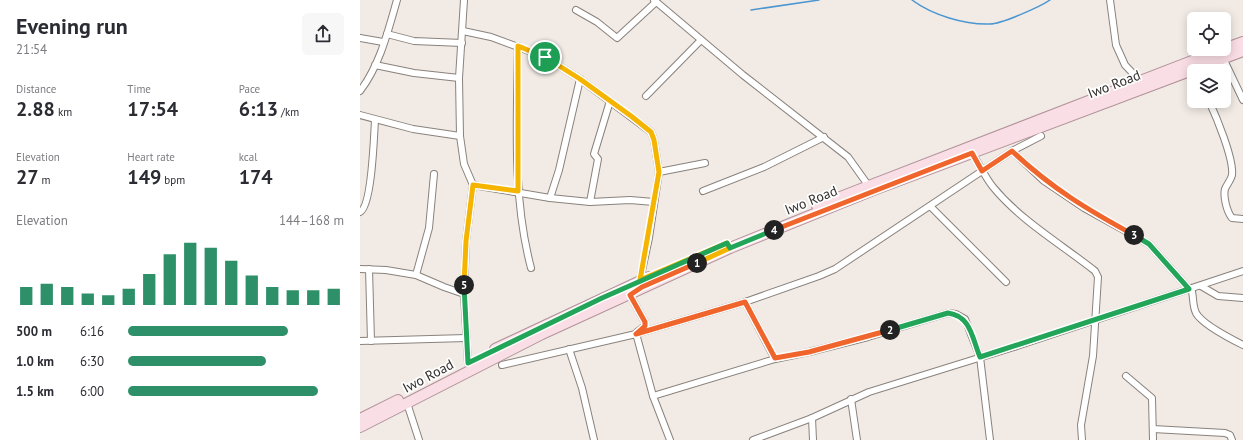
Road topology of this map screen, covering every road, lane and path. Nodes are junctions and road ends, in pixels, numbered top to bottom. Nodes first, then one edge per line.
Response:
1 (396, 0) edge
2 (464, 0) edge
3 (1110, 0) edge
4 (655, 1) edge
5 (576, 10) dead end
6 (463, 31) junction
7 (387, 34) junction
8 (360, 38) edge
9 (701, 40) junction
10 (384, 42) junction
11 (1243, 42) edge
12 (462, 43) junction
13 (518, 46) junction
14 (1231, 48) edge
15 (1243, 51) edge
16 (1231, 52) edge
17 (1212, 56) edge
18 (1217, 56) edge
19 (1226, 56) edge
20 (1203, 64) edge
21 (375, 66) junction
22 (1187, 72) edge
23 (459, 78) junction
24 (580, 79) junction
25 (1140, 81) junction
26 (360, 91) edge
27 (646, 96) dead end
28 (1243, 100) edge
29 (610, 101) junction
30 (1212, 108) edge
31 (360, 115) edge
32 (375, 120) junction
33 (460, 136) junction
34 (1040, 136) dead end
35 (824, 137) junction
36 (1012, 151) junction
37 (972, 153) junction
38 (705, 163) dead end
39 (982, 171) junction
40 (659, 172) junction
41 (434, 174) dead end
42 (473, 185) junction
43 (868, 185) junction
44 (518, 191) junction
45 (703, 191) dead end
46 (550, 198) junction
47 (590, 202) junction
48 (654, 202) junction
49 (931, 206) junction
50 (360, 212) edge
51 (1243, 219) edge
52 (729, 245) junction
53 (531, 268) dead end
54 (360, 269) edge
55 (369, 269) junction
56 (1243, 271) edge
57 (416, 275) junction
58 (640, 280) junction
59 (1006, 282) dead end
60 (1202, 286) junction
61 (1190, 288) junction
62 (464, 294) junction
63 (630, 295) junction
64 (1243, 298) edge
65 (745, 302) junction
66 (1094, 319) junction
67 (636, 334) junction
68 (466, 338) junction
69 (360, 341) edge
70 (371, 341) junction
71 (1243, 345) edge
72 (569, 348) junction
73 (980, 357) junction
74 (775, 358) junction
75 (468, 363) junction
76 (502, 366) dead end
77 (1126, 376) dead end
78 (653, 396) junction
79 (851, 399) junction
80 (407, 403) junction
81 (812, 418) junction
82 (360, 419) edge
83 (360, 428) edge
84 (1153, 429) junction
85 (1200, 432) junction
86 (419, 440) edge
87 (594, 440) edge
88 (670, 440) edge
89 (753, 440) edge
90 (813, 440) edge
91 (857, 440) edge
92 (990, 440) edge
93 (1082, 440) edge
94 (1153, 440) edge
95 (1200, 440) edge
96 (1232, 440) edge

1 - 7 street
2 - 6 street
3 - 25 street
4 - 5 street
4 - 9 street
6 - 12 street
6 - 13 street
7 - 10 street
7 - 12 street
8 - 10 street
9 - 27 street
9 - 35 street
10 - 21 street
11 - 14 main road, Iwo Road
12 - 23 street
13 - 24 street
13 - 44 street
15 - 16 main road, Iwo Road
17 - 25 main road, Iwo Road
18 - 20 main road, Iwo Road
19 - 28 street
21 - 23 street
21 - 26 street
22 - 37 main road, Iwo Road
23 - 33 street
24 - 29 street
24 - 46 street
25 - 43 main road, Iwo Road
29 - 40 street
29 - 47 street
30 - 51 street
31 - 32 street
32 - 33 street
32 - 50 street
33 - 42 street
34 - 36 street
35 - 43 street
35 - 45 street
36 - 39 street
36 - 61 street
37 - 39 street
37 - 52 main road, Iwo Road
38 - 40 street
39 - 49 street
39 - 66 street
40 - 48 street
41 - 57 street
42 - 44 street
42 - 62 street
43 - 52 main road, Iwo Road
44 - 46 street
44 - 53 street
46 - 47 street
47 - 48 street
48 - 58 street
49 - 59 street
49 - 65 street
52 - 58 main road, Iwo Road
52 - 63 main road, Iwo Road
54 - 55 street
55 - 57 street
55 - 70 street
56 - 60 street
57 - 62 street
58 - 75 main road, Iwo Road
60 - 61 street
60 - 64 street
61 - 66 street
61 - 71 street
62 - 68 street
63 - 67 street
63 - 80 main road, Iwo Road
65 - 67 street
65 - 74 street
66 - 73 street
66 - 93 street
67 - 72 street
67 - 78 street
68 - 70 street
68 - 75 street
69 - 70 street
72 - 76 street
72 - 87 street
73 - 74 street
73 - 79 street
73 - 92 street
74 - 78 street
75 - 82 main road, Iwo Road
77 - 84 street
78 - 88 street
79 - 81 street
79 - 91 street
80 - 83 main road, Iwo Road
80 - 86 street
81 - 89 street
81 - 90 street
84 - 85 street
84 - 94 street
85 - 95 street
85 - 96 street

